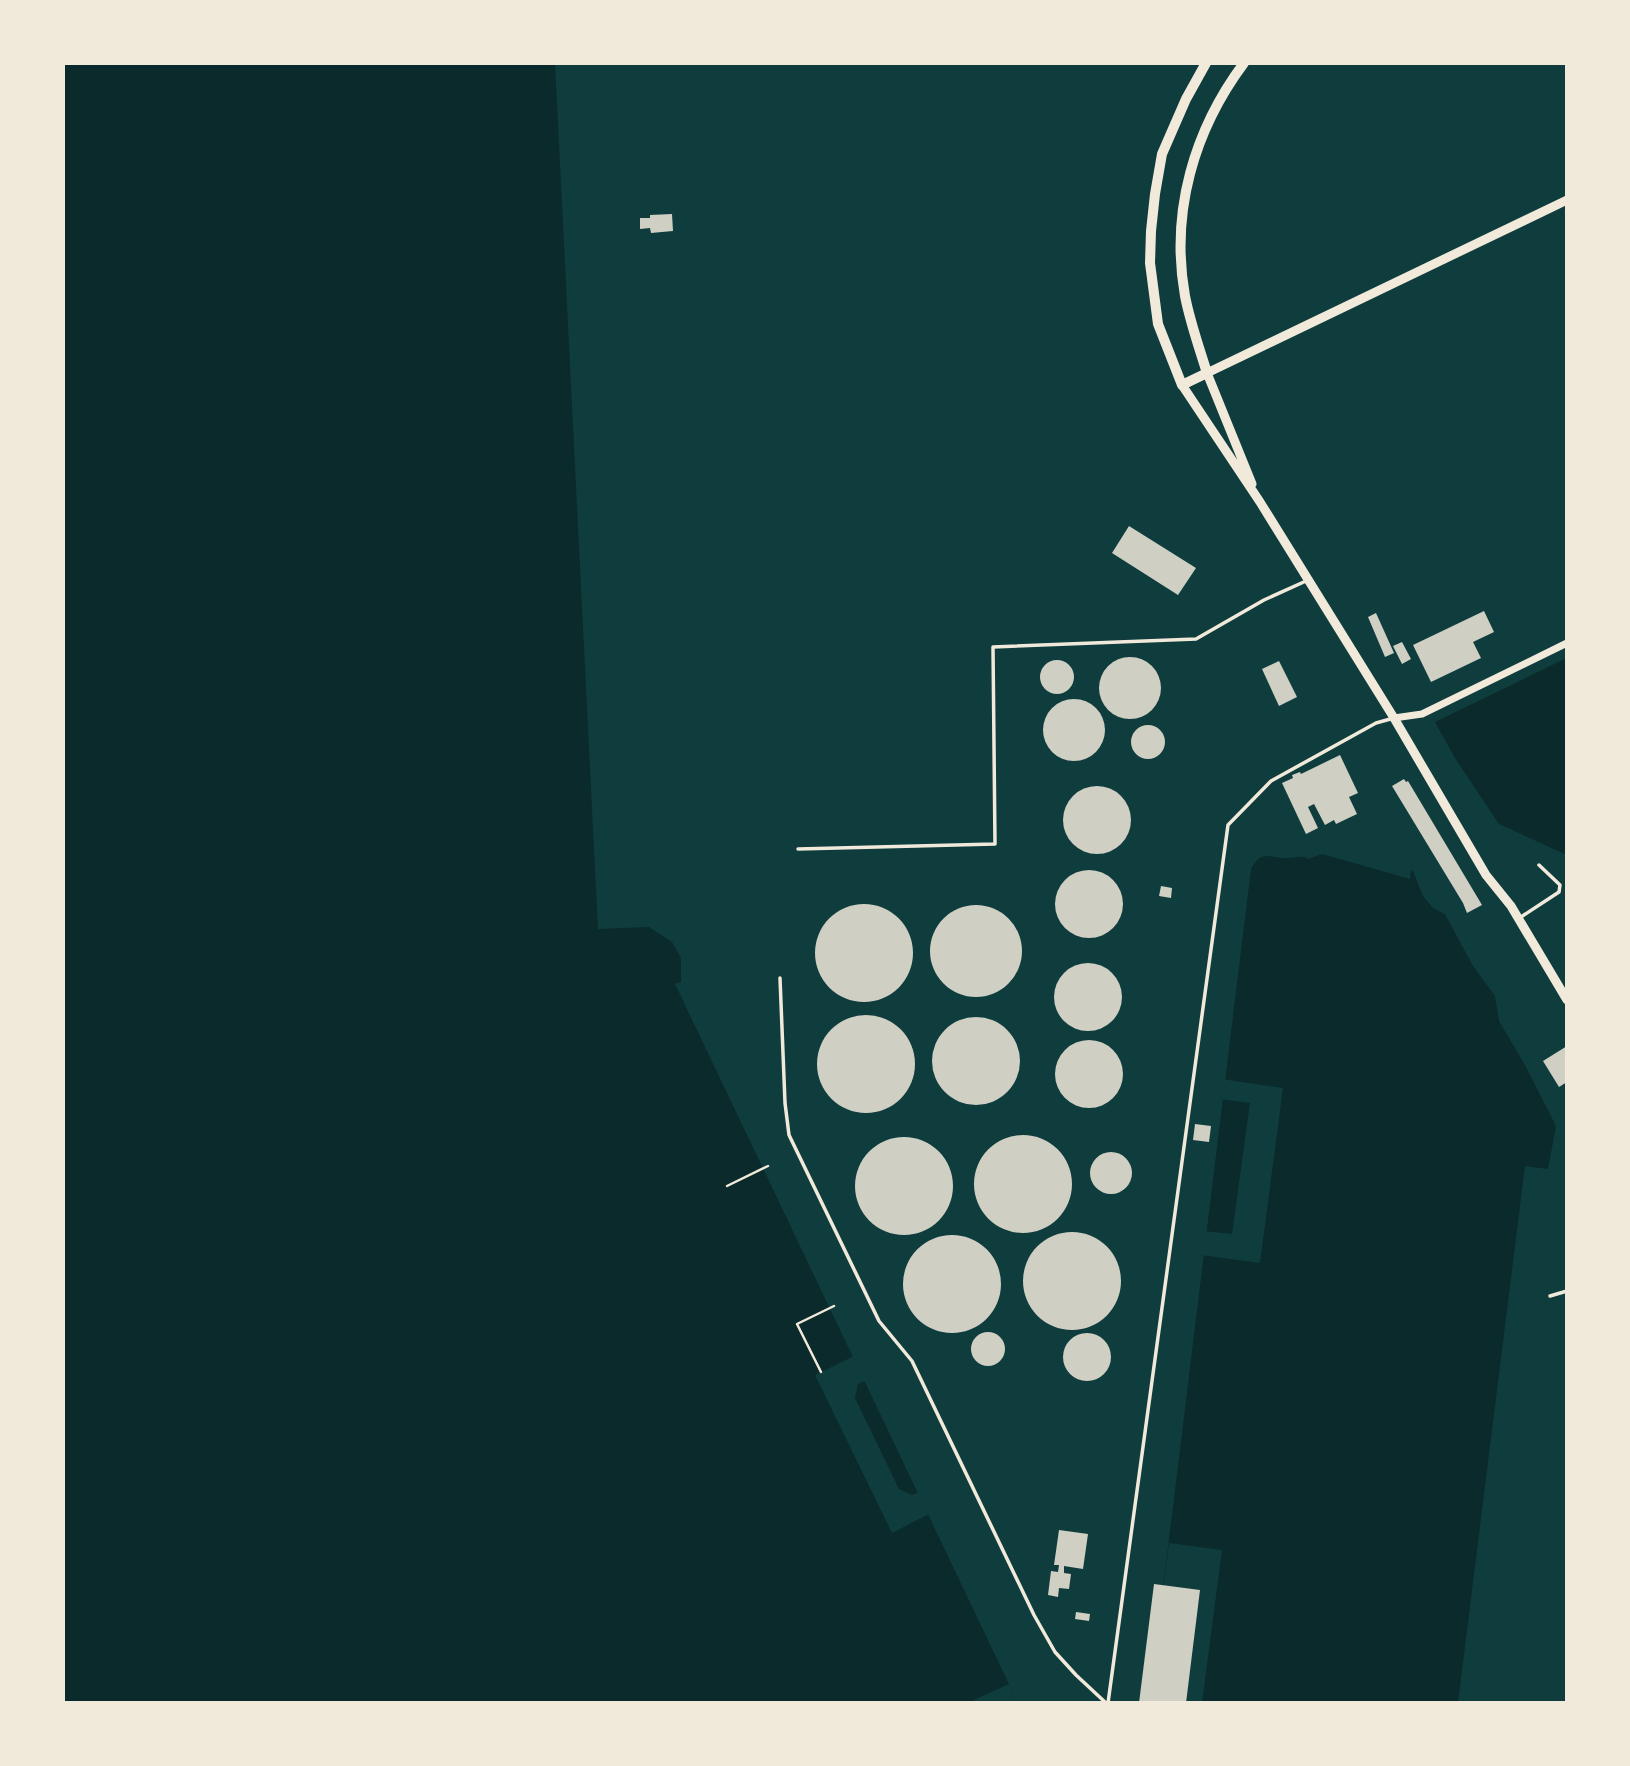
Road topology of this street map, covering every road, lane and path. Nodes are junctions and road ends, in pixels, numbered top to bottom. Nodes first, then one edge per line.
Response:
1 (1206, 63) edge
2 (1244, 63) edge
3 (1567, 200) edge
4 (1207, 373) junction
5 (1182, 385) junction
6 (1260, 502) junction
7 (1308, 580) junction
8 (1567, 643) edge
9 (1394, 718) junction
10 (798, 849) dead end
11 (1539, 865) dead end
12 (1519, 919) junction
13 (780, 978) dead end
14 (1567, 1000) edge
15 (768, 1166) dead end
16 (727, 1186) dead end
17 (1567, 1292) edge
18 (1550, 1296) dead end
19 (834, 1306) dead end
20 (821, 1372) dead end
21 (1107, 1703) edge

1 - 5 main road
2 - 4 main road
3 - 4 street
4 - 5 main road
4 - 6 street
5 - 6 street
6 - 7 street
7 - 9 street
7 - 10 lane
8 - 9 street
9 - 12 street
9 - 21 lane
11 - 12 lane
12 - 14 street
13 - 21 lane
15 - 16 path
17 - 18 lane
19 - 20 path

